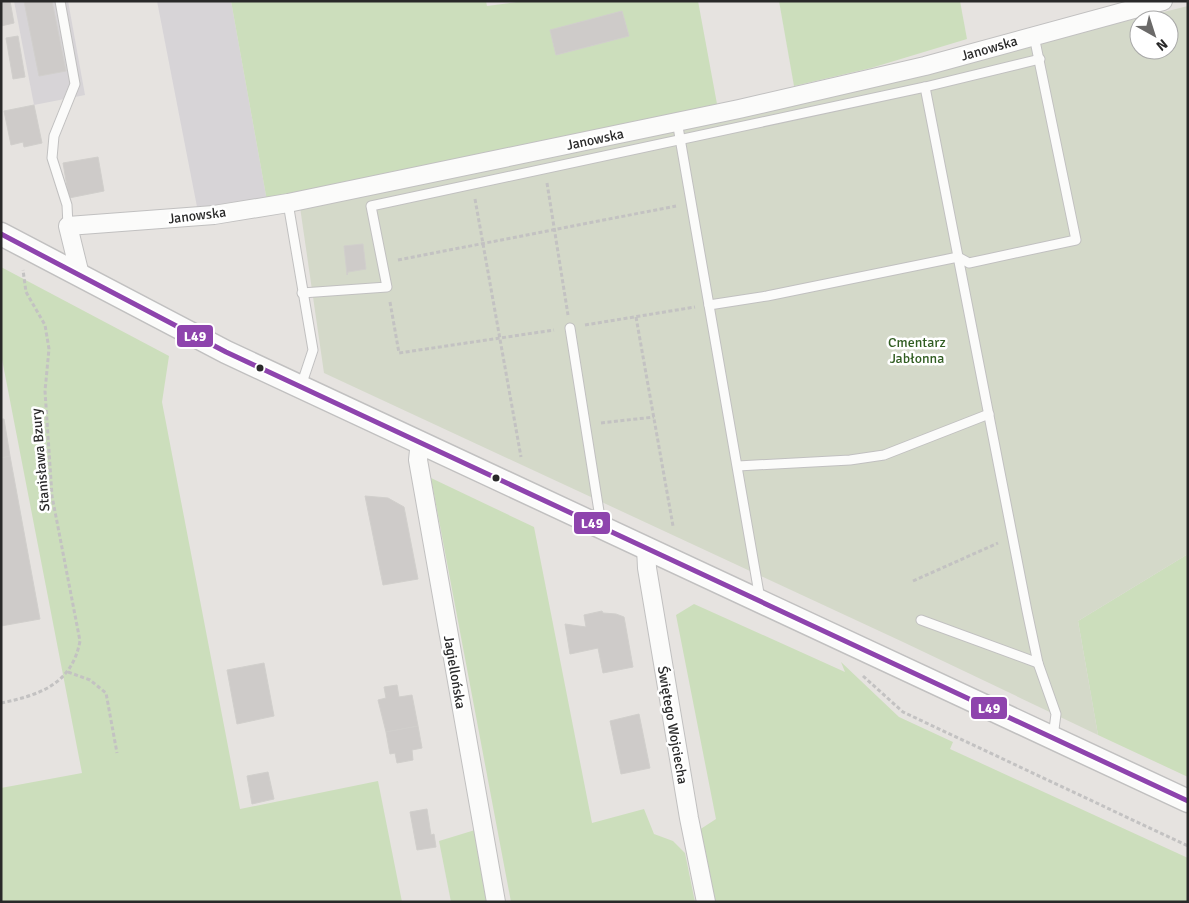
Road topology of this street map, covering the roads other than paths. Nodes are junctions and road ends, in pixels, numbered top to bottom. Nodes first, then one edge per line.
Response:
1 (60, 1) edge
2 (1163, 1) edge
3 (1034, 36) junction
4 (1040, 59) junction
5 (925, 87) junction
6 (677, 122) junction
7 (681, 140) junction
8 (288, 203) junction
9 (68, 226) junction
10 (1, 234) edge
11 (958, 257) junction
12 (80, 275) junction
13 (302, 293) junction
14 (709, 305) junction
15 (570, 328) road end
16 (301, 386) junction
17 (989, 414) junction
18 (420, 441) junction
19 (738, 466) junction
20 (602, 527) junction
21 (646, 547) junction
22 (761, 602) junction
23 (921, 620) dead end
24 (1038, 663) junction
25 (1053, 738) junction
26 (1188, 801) edge
27 (496, 902) edge
28 (706, 902) edge

1 - 9 lane
2 - 3 street, Janowska
3 - 4 lane
3 - 6 street, Janowska
4 - 5 lane
4 - 11 lane
5 - 7 lane
5 - 11 lane
6 - 7 lane
6 - 8 street, Janowska
7 - 13 lane
7 - 14 lane
8 - 9 street, Janowska
8 - 13 lane
9 - 12 street
10 - 12 street
11 - 14 lane
11 - 17 lane
12 - 16 street
13 - 16 lane
14 - 19 lane
15 - 20 lane
16 - 18 street
17 - 19 lane
17 - 24 lane
18 - 20 street
18 - 27 street, Jagiellońska
19 - 22 lane
20 - 21 street
21 - 22 street
21 - 28 street, Świętego Wojciecha
22 - 25 street
23 - 24 lane
24 - 25 lane
25 - 26 street

